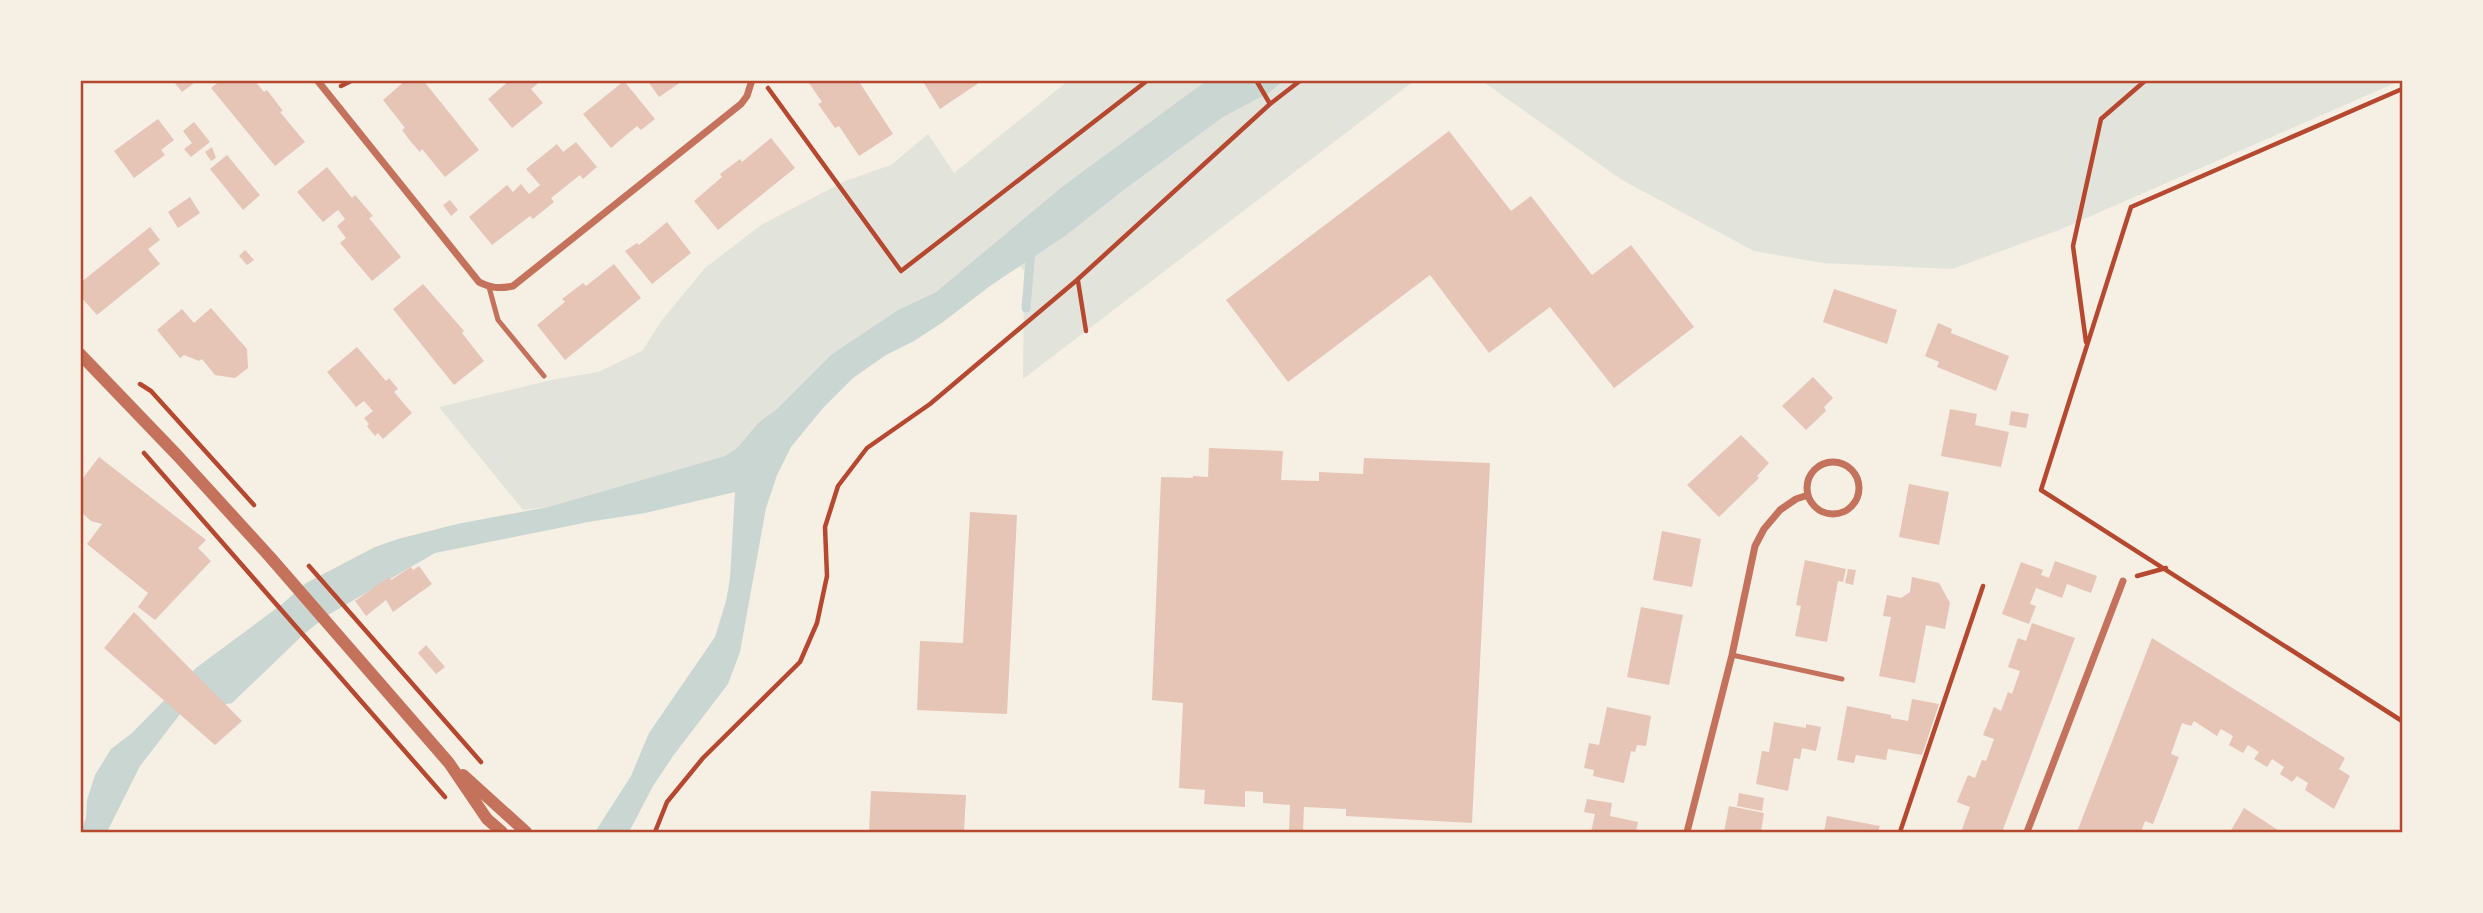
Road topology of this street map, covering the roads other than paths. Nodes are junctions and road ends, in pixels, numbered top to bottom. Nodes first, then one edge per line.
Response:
1 (317, 80) edge
2 (752, 82) edge
3 (489, 287) junction
4 (80, 354) edge
5 (544, 376) dead end
6 (1808, 495) junction
7 (2123, 581) road end
8 (1732, 655) junction
9 (1842, 679) dead end
10 (449, 763) junction
11 (502, 832) edge
12 (526, 832) edge
13 (1687, 832) edge
14 (2027, 832) edge

1 - 3 street
2 - 3 street
3 - 5 lane
4 - 10 street
6 - 6 street
6 - 8 street
7 - 14 street
8 - 9 lane
8 - 13 street
10 - 11 street
10 - 12 street

